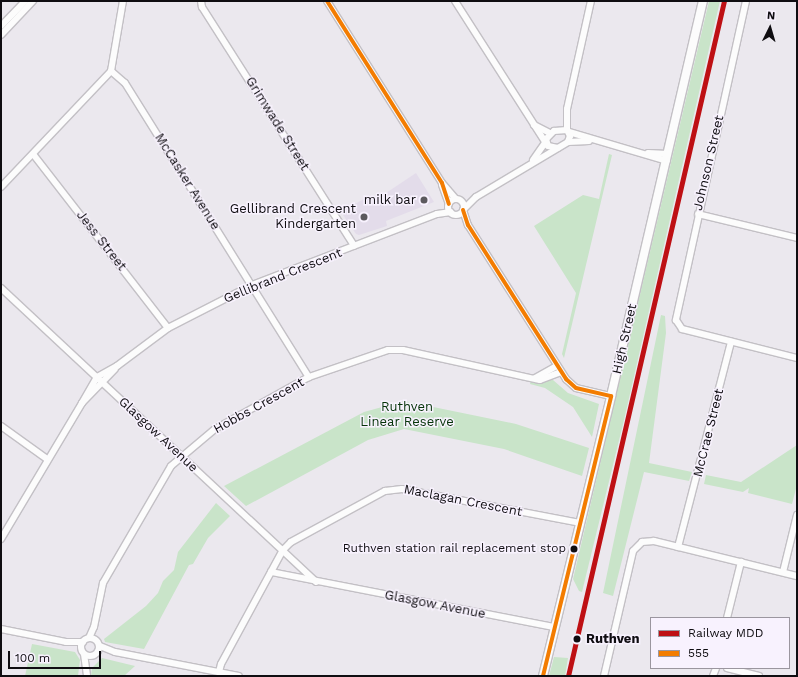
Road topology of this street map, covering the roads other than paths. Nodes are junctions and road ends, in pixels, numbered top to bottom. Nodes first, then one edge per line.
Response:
1 (25, 1) edge
2 (33, 1) edge
3 (123, 1) edge
4 (201, 1) edge
5 (327, 1) edge
6 (455, 1) edge
7 (703, 1) edge
8 (746, 1) edge
9 (590, 2) edge
10 (5, 25) edge
11 (1, 34) edge
12 (111, 71) junction
13 (567, 109) junction
14 (532, 125) junction
15 (558, 129) junction
16 (568, 131) junction
17 (550, 133) junction
18 (593, 140) junction
19 (545, 142) junction
20 (568, 142) junction
21 (558, 148) junction
22 (33, 154) junction
23 (667, 158) junction
24 (531, 163) junction
25 (442, 183) junction
26 (1, 187) edge
27 (476, 197) junction
28 (459, 200) junction
29 (449, 204) junction
30 (464, 210) junction
31 (437, 214) junction
32 (454, 214) junction
33 (698, 214) junction
34 (468, 225) junction
35 (797, 238) edge
36 (354, 246) junction
37 (252, 285) junction
38 (1, 288) edge
39 (168, 328) junction
40 (731, 342) junction
41 (797, 358) edge
42 (117, 366) junction
43 (557, 366) junction
44 (561, 372) junction
45 (97, 377) junction
46 (309, 377) junction
47 (532, 378) junction
48 (102, 383) junction
49 (611, 396) junction
50 (82, 404) junction
51 (1, 426) edge
52 (180, 456) junction
53 (47, 459) junction
54 (797, 515) edge
55 (580, 523) junction
56 (1, 539) edge
57 (681, 547) junction
58 (283, 550) junction
59 (741, 562) junction
60 (271, 572) junction
61 (783, 572) junction
62 (797, 576) edge
63 (316, 582) junction
64 (728, 617) edge
65 (94, 627) junction
66 (555, 627) junction
67 (1, 629) edge
68 (89, 638) junction
69 (96, 640) junction
70 (66, 642) junction
71 (83, 642) junction
72 (100, 646) junction
73 (83, 652) junction
74 (115, 652) junction
75 (96, 654) junction
76 (731, 669) edge
77 (219, 672) junction
78 (87, 673) edge
79 (239, 676) edge
80 (543, 676) edge
81 (604, 676) edge
82 (759, 676) edge

1 - 10 street
2 - 10 street
3 - 12 street
4 - 36 street, Grimwade Street
5 - 25 street
6 - 14 street
7 - 23 main road, High Street
8 - 33 street, Johnson Street
9 - 13 street
10 - 11 street
12 - 22 street
12 - 37 street, McCasker Avenue
13 - 15 street
13 - 16 street
14 - 17 street
14 - 19 street
15 - 16 street
15 - 17 street
16 - 18 street
16 - 20 street
17 - 19 street
18 - 20 street
18 - 23 street
19 - 21 street
19 - 24 street
20 - 21 street
21 - 24 street
22 - 26 street
22 - 39 street, Jess Street
23 - 49 main road, High Street
24 - 27 street
25 - 28 street
25 - 29 street
27 - 28 street
27 - 30 street
28 - 29 street, Gellibrand Crescent
28 - 30 street
29 - 31 street, Gellibrand Crescent
29 - 32 street
30 - 32 street
30 - 34 street
31 - 32 street, Gellibrand Crescent
31 - 36 street, Gellibrand Crescent
32 - 34 street
33 - 35 street
33 - 40 street, Johnson Street
34 - 43 street
36 - 37 street, Gellibrand Crescent
37 - 39 street, Gellibrand Crescent
37 - 46 street, McCasker Avenue
38 - 45 street, Glasgow Avenue
39 - 42 street, Gellibrand Crescent
40 - 41 street
40 - 57 street, McCrae Street
42 - 45 street, Gellibrand Crescent
42 - 48 street, Gellibrand Crescent
43 - 44 street
43 - 47 street
44 - 47 street, Hobbs Crescent
44 - 49 street
45 - 48 street, Glasgow Avenue
45 - 50 street, Gellibrand Crescent
46 - 47 street, Hobbs Crescent
46 - 52 street, Hobbs Crescent
48 - 50 street, Gellibrand Crescent
48 - 52 street, Glasgow Avenue
49 - 55 main road, High Street
50 - 53 street, Gellibrand Crescent
51 - 53 street
52 - 58 street, Glasgow Avenue
52 - 65 street, Hobbs Crescent
53 - 56 street, Gellibrand Crescent
54 - 61 street
55 - 58 street, Maclagan Crescent
55 - 66 main road, High Street
57 - 59 street
57 - 81 street
58 - 60 street, Maclagan Crescent
58 - 63 street, Glasgow Avenue
59 - 61 street
59 - 64 street
60 - 63 street, Glasgow Avenue
60 - 77 street, Maclagan Crescent
61 - 62 street
63 - 66 street, Glasgow Avenue
65 - 68 street, Hobbs Crescent
65 - 69 street, Hobbs Crescent
66 - 80 main road, High Street
67 - 70 street
68 - 69 street
68 - 71 street
69 - 72 street
70 - 71 street
70 - 73 street
71 - 73 street
72 - 74 street
72 - 75 street
73 - 75 street
73 - 78 street
74 - 75 street
74 - 77 street
75 - 78 street
76 - 82 street
77 - 79 street

